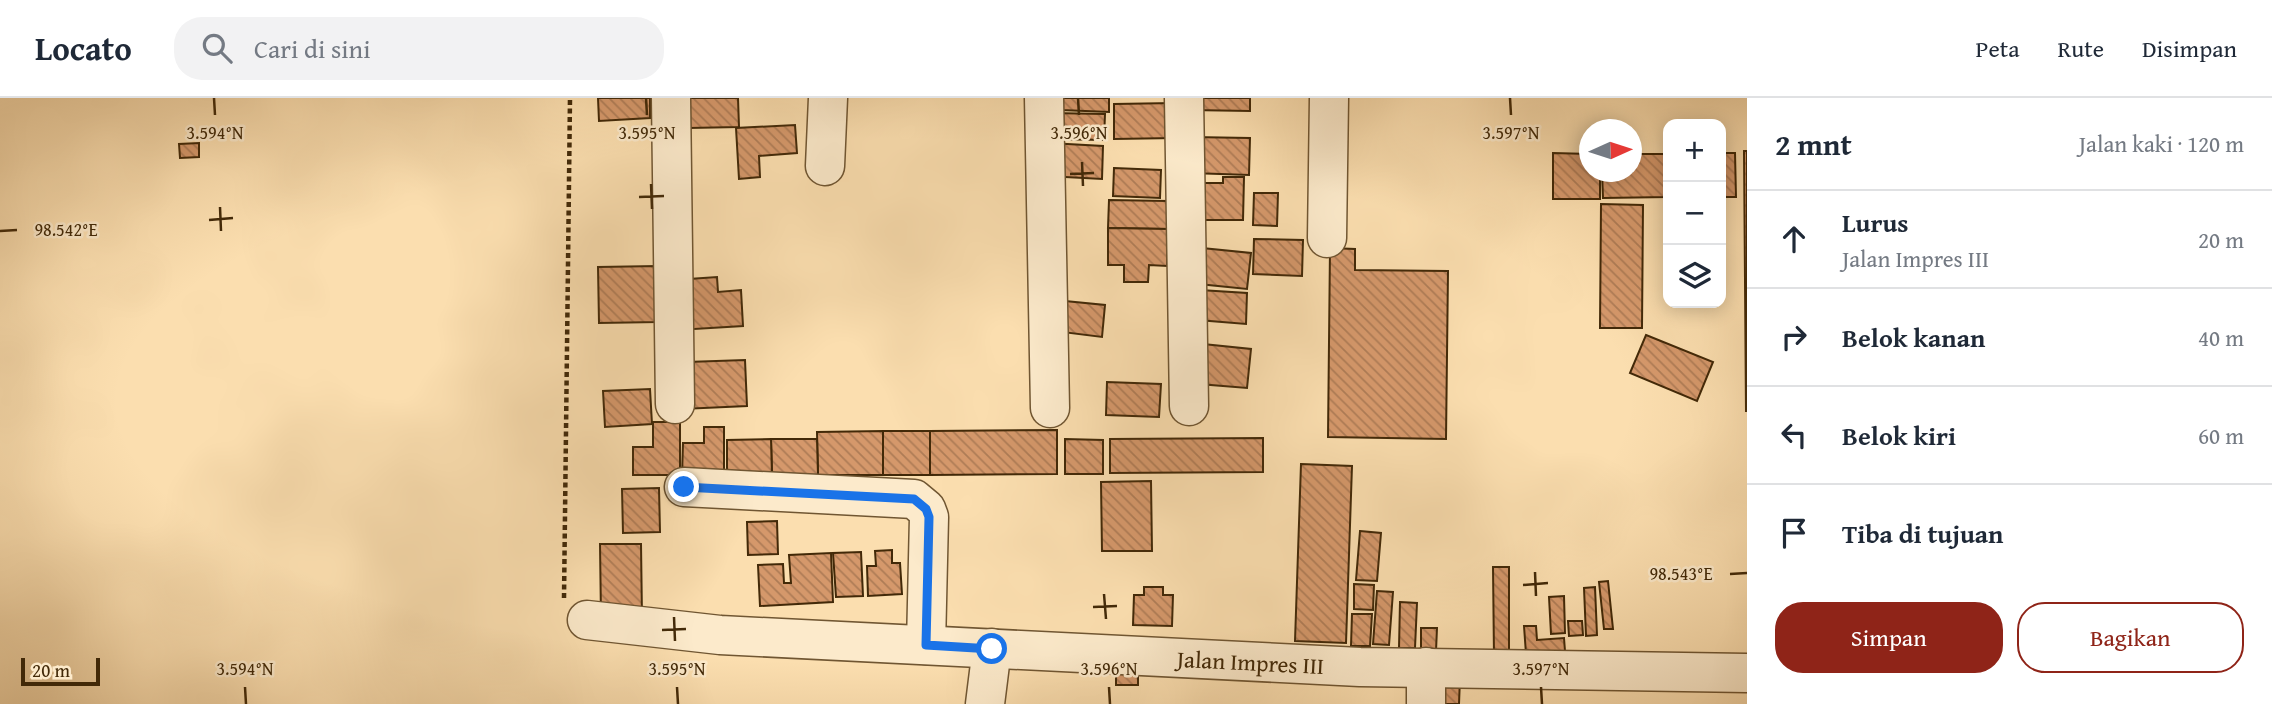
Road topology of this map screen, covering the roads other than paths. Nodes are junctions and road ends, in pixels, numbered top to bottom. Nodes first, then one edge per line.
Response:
1 (671, 98) edge
2 (828, 98) edge
3 (1044, 98) edge
4 (1184, 98) edge
5 (1329, 98) edge
6 (825, 166) dead end
7 (1327, 238) dead end
8 (675, 404) dead end
9 (1189, 407) dead end
10 (1050, 408) dead end
11 (684, 487) dead end
12 (587, 620) road end
13 (926, 645) junction
14 (992, 649) junction
15 (1747, 673) edge
16 (1426, 686) edge
17 (985, 704) edge

1 - 8 street
2 - 6 street
3 - 10 street
4 - 9 street
5 - 7 street
11 - 13 street
12 - 13 street, Jalan Impres III
13 - 14 street, Jalan Impres III
14 - 16 street, Jalan Impres III
14 - 17 street
15 - 16 street, Jalan Impres III

